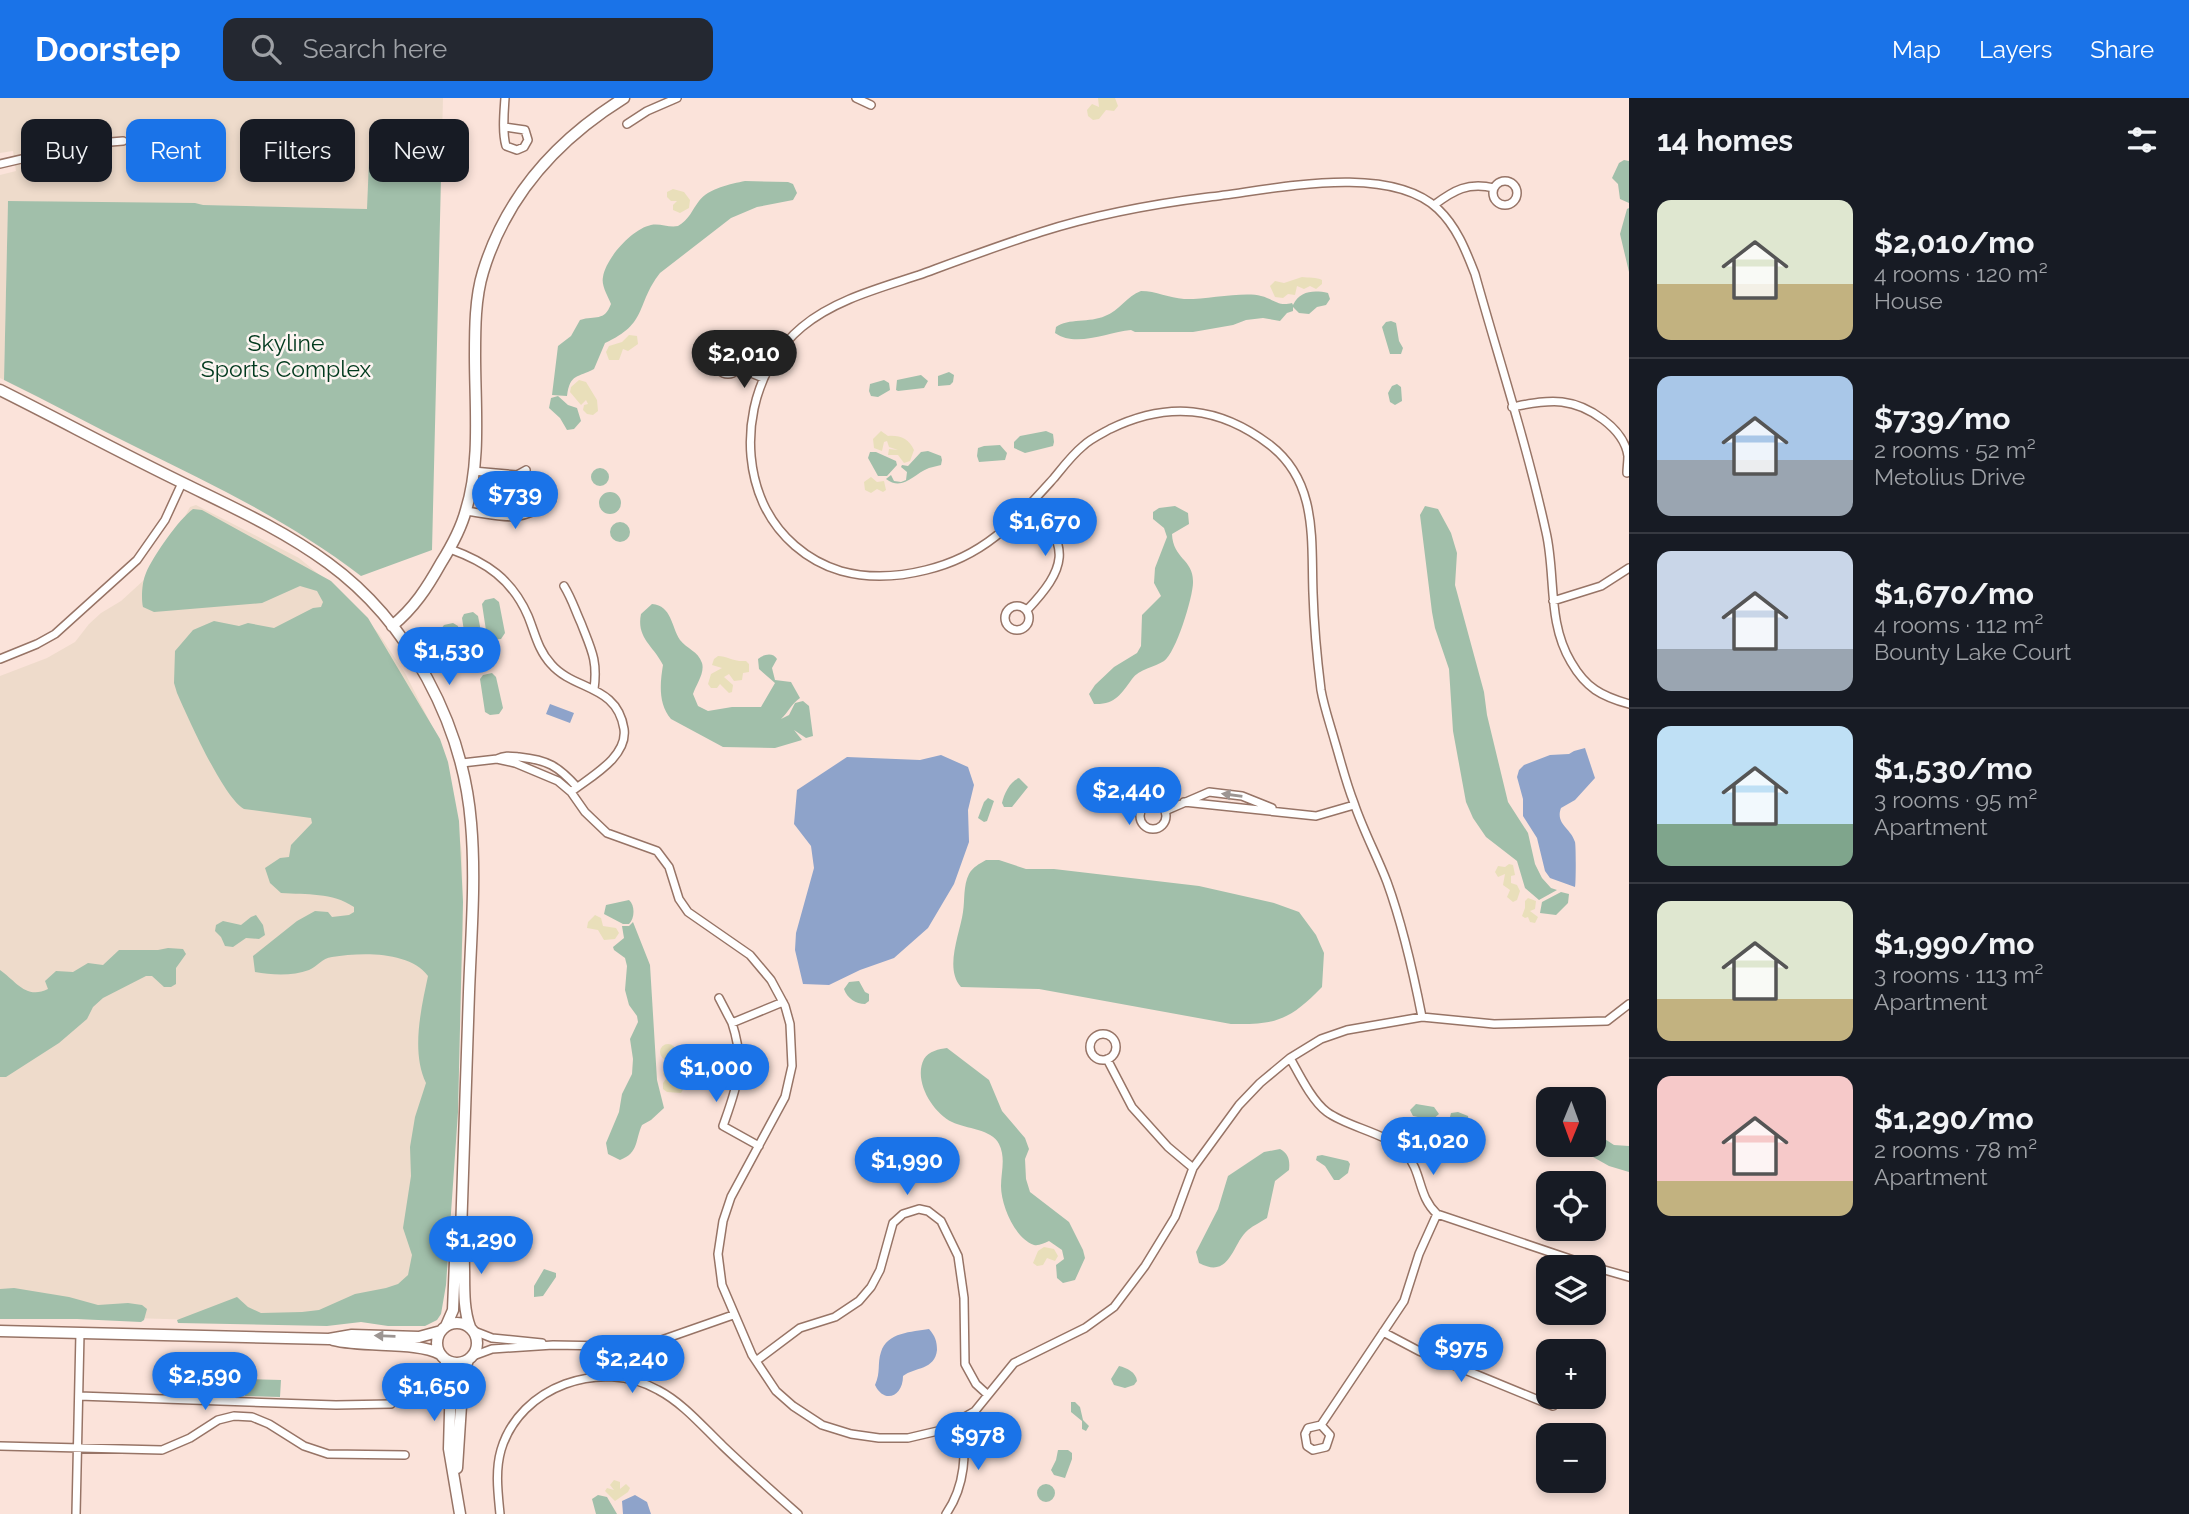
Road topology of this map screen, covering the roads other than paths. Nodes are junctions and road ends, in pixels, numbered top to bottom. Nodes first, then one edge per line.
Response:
1 (505, 98) edge
2 (624, 98) edge
3 (677, 98) edge
4 (856, 98) edge
5 (871, 105) dead end
6 (627, 124) dead end
7 (505, 127) dead end
8 (123, 141) dead end
9 (0, 164) edge
10 (1494, 188) dead end
11 (1434, 205) junction
12 (739, 368) dead end
13 (763, 378) junction
14 (0, 390) edge
15 (1512, 407) junction
16 (526, 470) dead end
17 (473, 471) junction
18 (1627, 473) dead end
19 (181, 483) junction
20 (552, 500) dead end
21 (1029, 505) junction
22 (466, 511) junction
23 (450, 549) junction
24 (1629, 568) edge
25 (565, 586) dead end
26 (1553, 601) junction
27 (1027, 610) dead end
28 (392, 626) junction
29 (0, 659) edge
30 (594, 689) junction
31 (1629, 704) edge
32 (497, 759) junction
33 (463, 763) junction
34 (574, 790) junction
35 (1184, 802) junction
36 (1354, 805) junction
37 (1165, 811) dead end
38 (1279, 811) junction
39 (719, 998) dead end
40 (783, 1002) junction
41 (1629, 1004) edge
42 (1422, 1017) junction
43 (732, 1023) junction
44 (1290, 1058) junction
45 (1107, 1059) dead end
46 (759, 1146) junction
47 (1193, 1168) junction
48 (1437, 1214) junction
49 (461, 1233) junction
50 (1558, 1255) edge
51 (1606, 1270) edge
52 (1629, 1277) edge
53 (733, 1315) junction
54 (443, 1328) junction
55 (472, 1329) junction
56 (0, 1331) edge
57 (1383, 1332) junction
58 (80, 1333) junction
59 (329, 1339) junction
60 (553, 1345) junction
61 (442, 1356) junction
62 (471, 1358) junction
63 (756, 1361) junction
64 (988, 1395) junction
65 (79, 1396) junction
66 (1536, 1399) edge
67 (391, 1404) dead end
68 (962, 1419) junction
69 (1321, 1426) dead end
70 (0, 1446) edge
71 (77, 1448) junction
72 (405, 1455) dead end
73 (455, 1479) junction
74 (76, 1514) edge
75 (460, 1514) edge
76 (500, 1514) edge
77 (798, 1514) edge
78 (946, 1514) edge

1 - 7 street
2 - 17 main road
3 - 6 street
4 - 5 street
8 - 9 street
10 - 11 street
11 - 13 street
11 - 15 street
12 - 13 street
13 - 21 street
14 - 19 main road
15 - 18 street
15 - 26 street
16 - 17 street
17 - 22 main road
19 - 28 main road
19 - 29 street
20 - 22 street
21 - 27 street
21 - 36 street
22 - 23 main road
23 - 28 main road
23 - 30 street
24 - 26 street
25 - 30 street
26 - 31 street
28 - 33 main road
30 - 34 street
32 - 33 street
32 - 34 street
32 - 34 street
33 - 49 main road
34 - 40 street
35 - 37 street
35 - 38 street
38 -> 35 street
36 - 38 street
36 - 42 street
39 - 43 street
40 - 43 street
40 - 46 street
41 - 42 street
42 - 44 street
43 - 46 street
44 - 47 street
44 - 48 street
45 - 47 street
46 - 53 street
47 - 64 street
48 - 50 street
48 - 57 street
49 - 54 main road
49 - 55 main road
51 - 52 street
53 - 60 street
53 - 63 street
54 - 55 main road
54 -> 59 main road
54 - 61 main road
55 - 60 street
55 - 62 main road
56 - 58 main road
57 - 66 street
57 - 69 street
58 - 59 main road
58 - 65 street
59 - 61 main road
60 - 62 street
61 - 62 main road
61 - 73 main road
62 - 73 main road
63 - 64 street
63 - 68 street
64 - 68 street
65 - 67 street
65 - 71 street
68 - 78 street
70 - 71 street
71 - 72 street
71 - 74 street
73 - 75 main road
76 - 77 street

